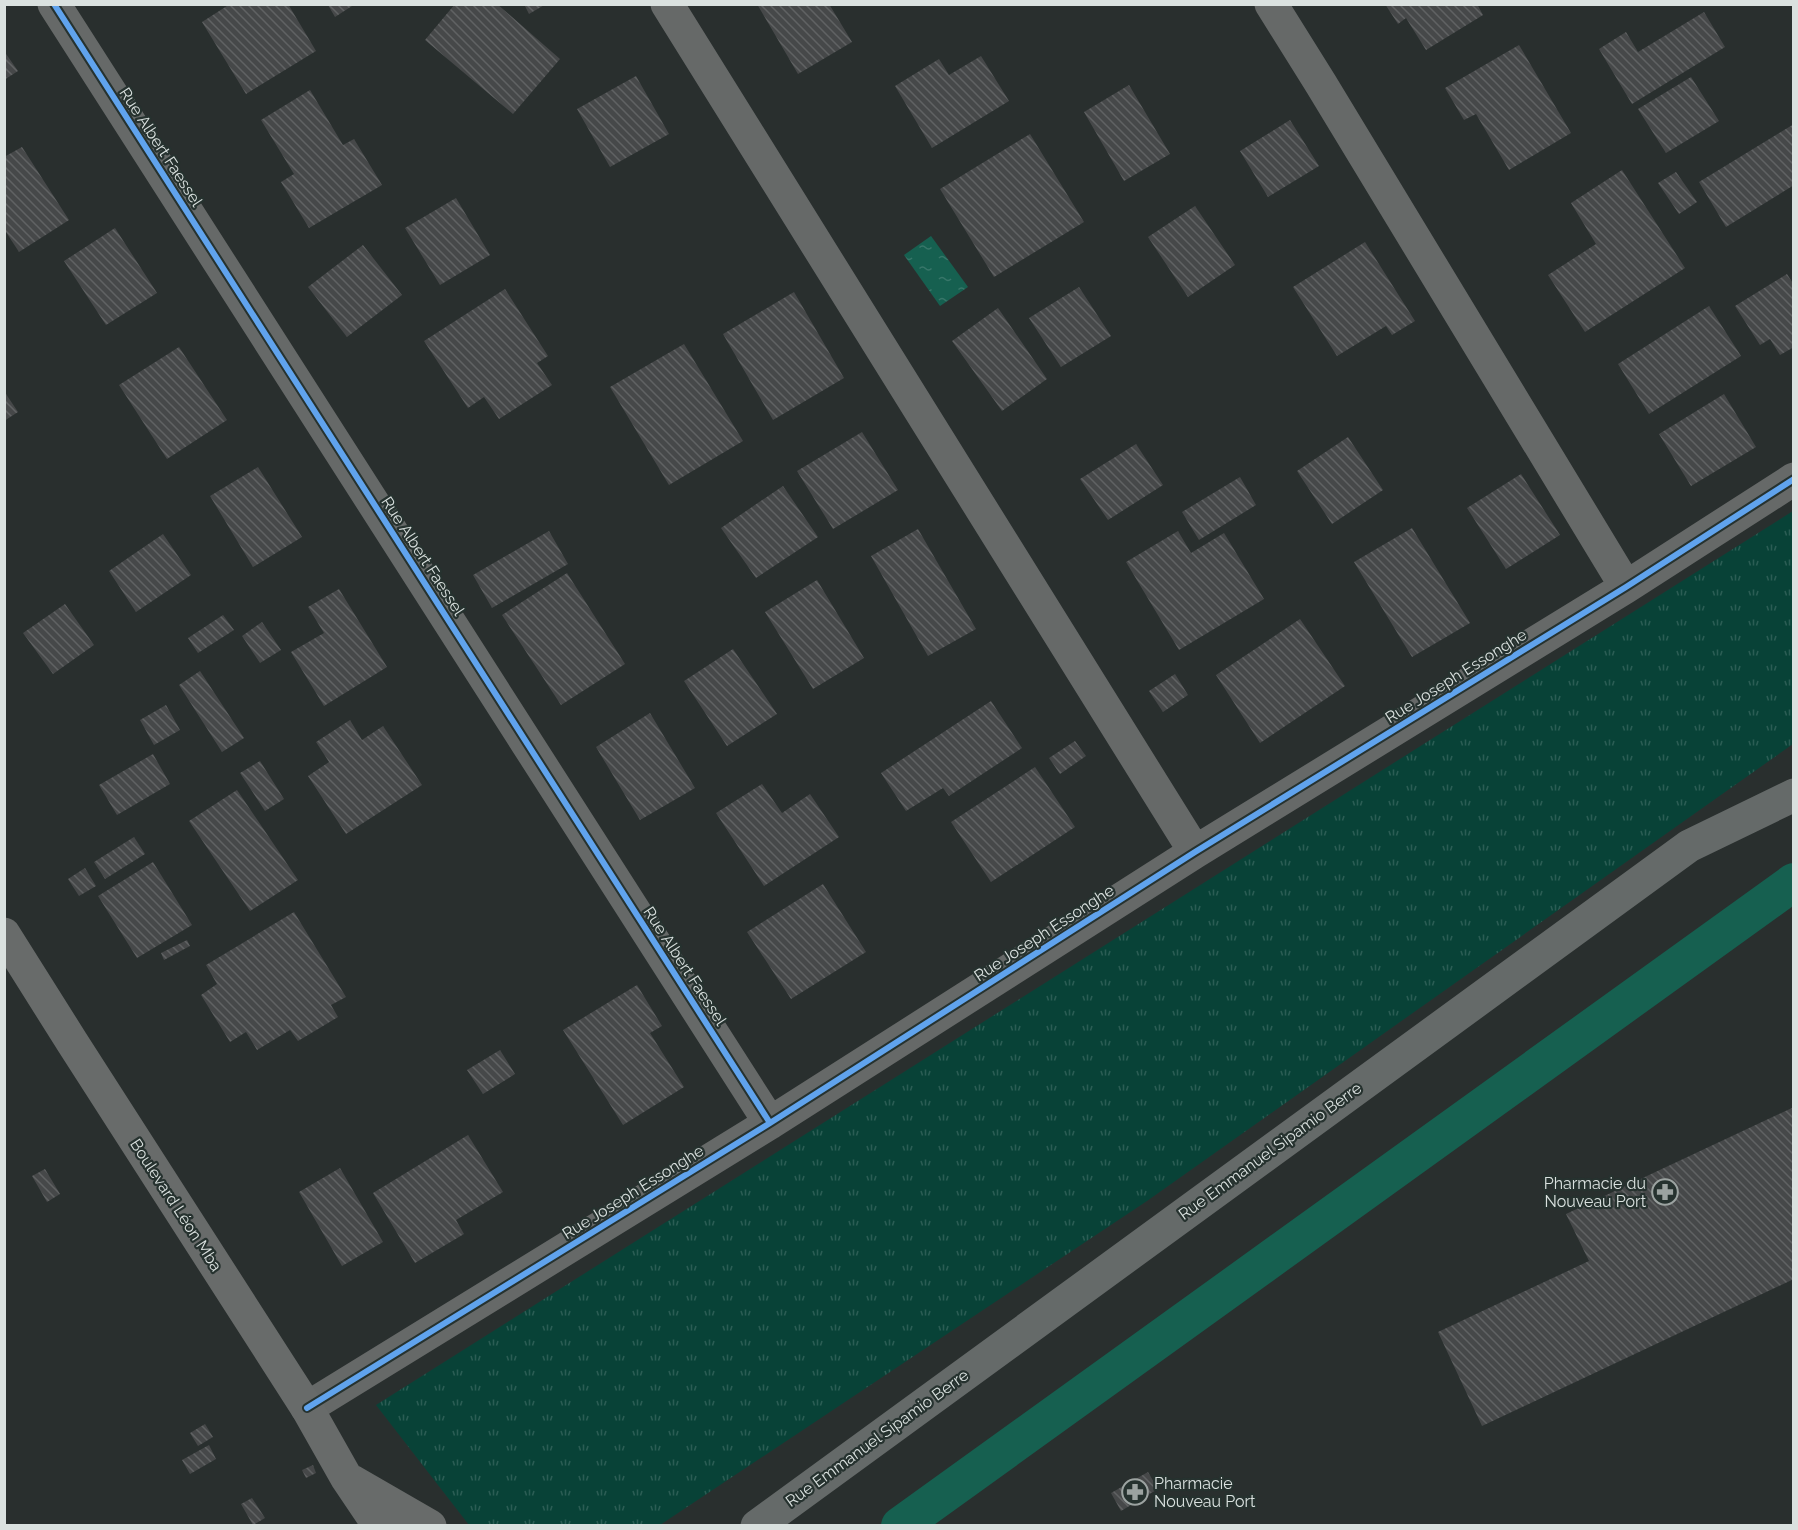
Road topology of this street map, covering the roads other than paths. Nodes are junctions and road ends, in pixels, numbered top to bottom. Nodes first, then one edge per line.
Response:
1 (54, 4) edge
2 (667, 4) edge
3 (1270, 4) edge
4 (1794, 479) edge
5 (1626, 587) junction
6 (1793, 795) edge
7 (1195, 852) junction
8 (4, 934) edge
9 (770, 1123) junction
10 (307, 1408) junction
11 (346, 1477) junction
12 (379, 1526) edge
13 (430, 1526) edge
14 (757, 1526) edge

1 - 9 street, Rue Albert Faessel
2 - 7 street
3 - 5 street
4 - 5 street, Rue Joseph Essonghe
5 - 7 street, Rue Joseph Essonghe
6 - 14 main road, Rue Emmanuel Sipamio Berre
7 - 9 street, Rue Joseph Essonghe
8 - 10 street, Boulevard Léon Mba
9 - 10 street, Rue Joseph Essonghe
10 - 11 street, Boulevard Léon Mba
11 - 12 street, Boulevard Léon Mba
11 - 13 street

